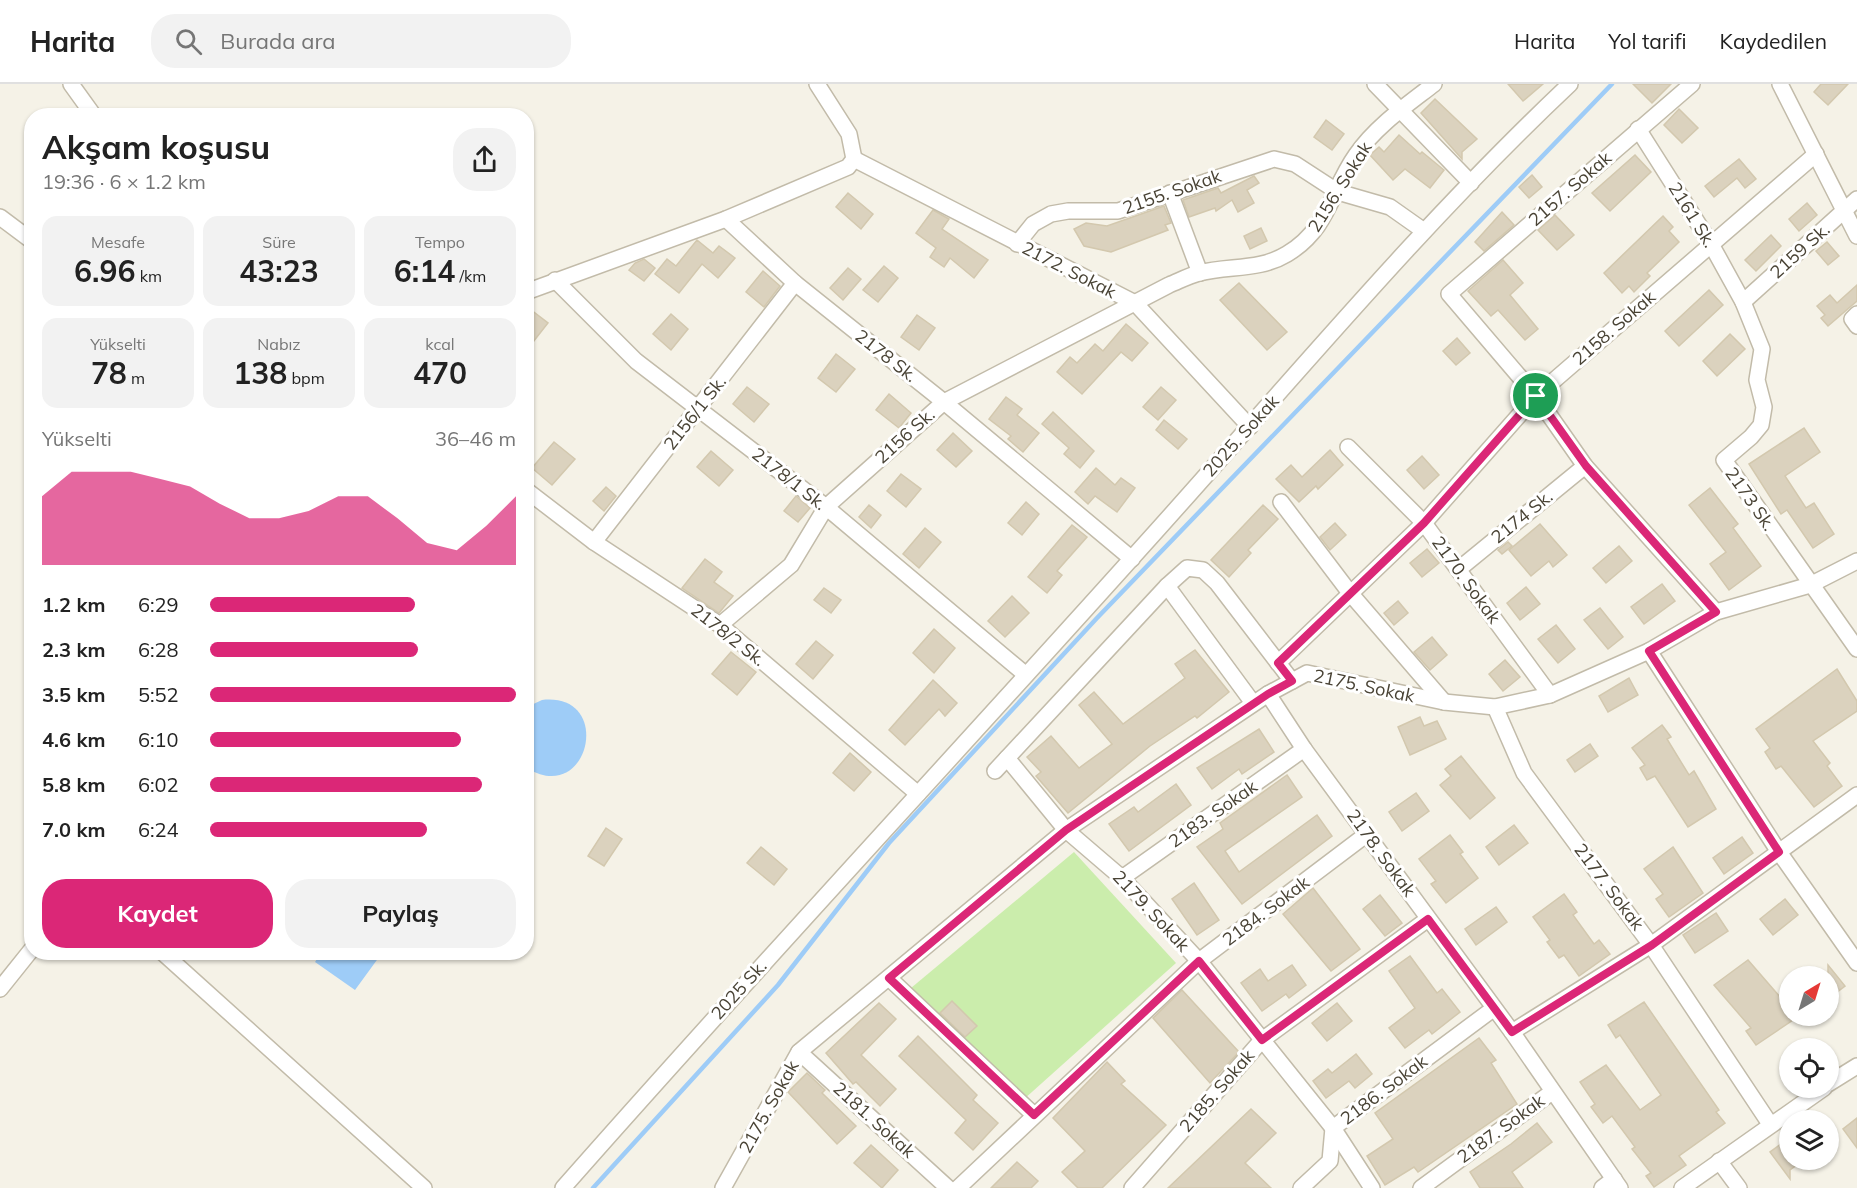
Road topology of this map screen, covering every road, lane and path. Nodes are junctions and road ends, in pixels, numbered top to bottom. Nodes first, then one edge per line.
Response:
1 (71, 84) edge
2 (817, 84) edge
3 (1375, 84) edge
4 (1434, 84) edge
5 (1692, 84) edge
6 (1780, 84) edge
7 (1568, 85) edge
8 (88, 108) edge
9 (1400, 111) junction
10 (1638, 129) junction
11 (1816, 154) junction
12 (851, 163) junction
13 (1471, 183) junction
14 (1338, 192) junction
15 (1170, 193) junction
16 (1857, 199) edge
17 (1844, 211) junction
18 (0, 217) edge
19 (726, 219) junction
20 (1424, 231) junction
21 (24, 235) edge
22 (1857, 236) edge
23 (1017, 244) junction
24 (1711, 244) junction
25 (1200, 273) junction
26 (555, 280) junction
27 (795, 283) junction
28 (534, 289) edge
29 (1743, 302) junction
30 (1135, 303) junction
31 (1762, 349) joint
32 (1536, 396) junction
33 (944, 402) junction
34 (698, 409) junction
35 (1250, 427) junction
36 (1348, 447) dead end
37 (1586, 466) junction
38 (534, 496) edge
39 (1281, 502) dead end
40 (826, 507) junction
41 (1424, 523) junction
42 (594, 542) junction
43 (1132, 559) junction
44 (1857, 561) edge
45 (1459, 568) junction
46 (1810, 585) junction
47 (1167, 586) junction
48 (1350, 593) junction
49 (1716, 612) junction
50 (720, 625) junction
51 (1857, 649) edge
52 (1649, 651) junction
53 (1278, 663) junction
54 (1026, 675) junction
55 (1292, 681) junction
56 (1268, 694) junction
57 (1550, 695) junction
58 (1444, 702) junction
59 (1253, 704) junction
60 (1495, 707) junction
61 (1304, 750) junction
62 (1007, 758) junction
63 (995, 771) dead end
64 (918, 794) junction
65 (1857, 795) edge
66 (1066, 830) junction
67 (1367, 834) junction
68 (1779, 852) junction
69 (1122, 878) junction
70 (1428, 919) junction
71 (1652, 945) junction
72 (24, 959) edge
73 (171, 960) edge
74 (1199, 961) junction
75 (1857, 963) edge
76 (889, 978) junction
77 (0, 989) edge
78 (1493, 1009) junction
79 (1512, 1032) junction
80 (1262, 1040) junction
81 (799, 1052) junction
82 (1857, 1066) edge
83 (1839, 1077) edge
84 (1552, 1092) junction
85 (1809, 1098) edge
86 (1034, 1115) junction
87 (1770, 1124) junction
88 (1333, 1128) junction
89 (1719, 1161) junction
90 (1612, 1185) edge
91 (1135, 1187) edge
92 (424, 1188) edge
93 (563, 1188) edge
94 (723, 1188) edge
95 (948, 1188) edge
96 (957, 1188) edge
97 (1301, 1188) edge
98 (1372, 1188) edge
99 (1421, 1188) edge
100 (1682, 1188) edge
101 (1739, 1188) edge

1 - 8 street
2 - 12 street
3 - 9 street
4 - 9 street, 2156. Sokak
5 - 10 street, 2157. Sokak
6 - 11 street
7 - 13 street, 2025. Sokak
9 - 13 street
9 - 14 street, 2156. Sokak
10 - 24 street, 2161 Sk.
10 - 32 street, 2157. Sokak
11 - 17 street
11 - 24 street, 2158. Sokak
12 - 19 street
12 - 23 street, 2172. Sokak
13 - 20 street, 2025. Sokak
14 - 15 street, 2155. Sokak
14 - 20 street
14 - 25 street, 2156. Sokak
15 - 23 street, 2155. Sokak
15 - 25 street
16 - 17 street, 2159 Sk.
17 - 22 street
17 - 29 street, 2159 Sk.
18 - 21 street
19 - 26 street
19 - 27 street, 2178 Sk.
20 - 35 street, 2025. Sokak
23 - 30 street, 2172. Sokak
24 - 29 street, 2161 Sk.
24 - 32 street, 2158. Sokak
25 - 30 street, 2156. Sokak
26 - 28 street
26 - 34 street, 2178/1 Sk.
27 - 33 street, 2178 Sk.
27 - 34 street, 2156/1 Sk.
29 - 31 street, 2161 Sk.
30 - 33 street, 2156 Sk.
30 - 35 street, 2172. Sokak
31 - 46 street, 2173 Sk.
32 - 37 street
32 - 41 street, 2158. Sokak
33 - 40 street, 2156 Sk.
33 - 43 street, 2178 Sk.
34 - 40 street, 2178/1 Sk.
34 - 42 street, 2156/1 Sk.
35 - 43 street, 2025. Sokak
36 - 41 street, 2170. Sokak
37 - 45 street, 2174 Sk.
37 - 49 street
38 - 42 street, 2178/2 Sk.
39 - 48 street
40 - 50 street, 2156 Sk.
40 - 54 street, 2178/1 Sk.
41 - 45 street, 2170. Sokak
41 - 48 street, 2158. Sokak
42 - 50 street, 2178/2 Sk.
43 - 54 street, 2025. Sokak
44 - 46 street, 2175. Sokak
45 - 57 street, 2170. Sokak
46 - 49 street, 2175. Sokak
46 - 51 street
47 - 53 street
47 - 59 street
47 - 62 street
48 - 53 street, 2158. Sokak
48 - 58 street
49 - 52 street, 2175. Sokak
50 - 64 street, 2178/2 Sk.
52 - 57 street, 2175. Sokak
52 - 68 street
53 - 55 street
54 - 64 street, 2025. Sokak
55 - 56 street, 2175. Sokak
55 - 58 street, 2175. Sokak
56 - 59 street, 2175. Sokak
56 - 61 street, 2178. Sokak
57 - 60 street, 2175. Sokak
58 - 60 street, 2175. Sokak
59 - 66 street, 2175. Sokak
60 - 71 street, 2177. Sokak
61 - 67 street, 2178. Sokak
61 - 69 street, 2183. Sokak
62 - 63 street
62 - 66 street, 2179. Sokak
64 - 93 street, 2025 Sk.
65 - 68 street
66 - 69 street, 2179. Sokak
66 - 76 street, 2175. Sokak
67 - 70 street, 2178. Sokak
67 - 74 street, 2184. Sokak
68 - 71 street
68 - 75 street
69 - 74 street, 2179. Sokak
70 - 78 street, 2178. Sokak
70 - 80 street, 2185. Sokak
71 - 79 street
71 - 87 street, 2177. Sokak
72 - 77 street
73 - 92 street
74 - 80 street, 2179. Sokak
74 - 86 street, 2184. Sokak
76 - 81 street, 2175. Sokak
76 - 86 street
78 - 79 street, 2178. Sokak
78 - 88 street, 2186. Sokak
79 - 84 street, 2178. Sokak
80 - 88 street, 2179. Sokak
80 - 91 street, 2185. Sokak
81 - 94 street, 2175. Sokak
81 - 95 street, 2181. Sokak
82 - 83 street
84 - 90 street, 2178. Sokak
84 - 99 street, 2187. Sokak
85 - 87 street
86 - 96 street, 2184. Sokak
87 - 89 street
88 - 97 street, 2186. Sokak
88 - 98 street, 2179. Sokak
89 - 100 street
89 - 101 street

